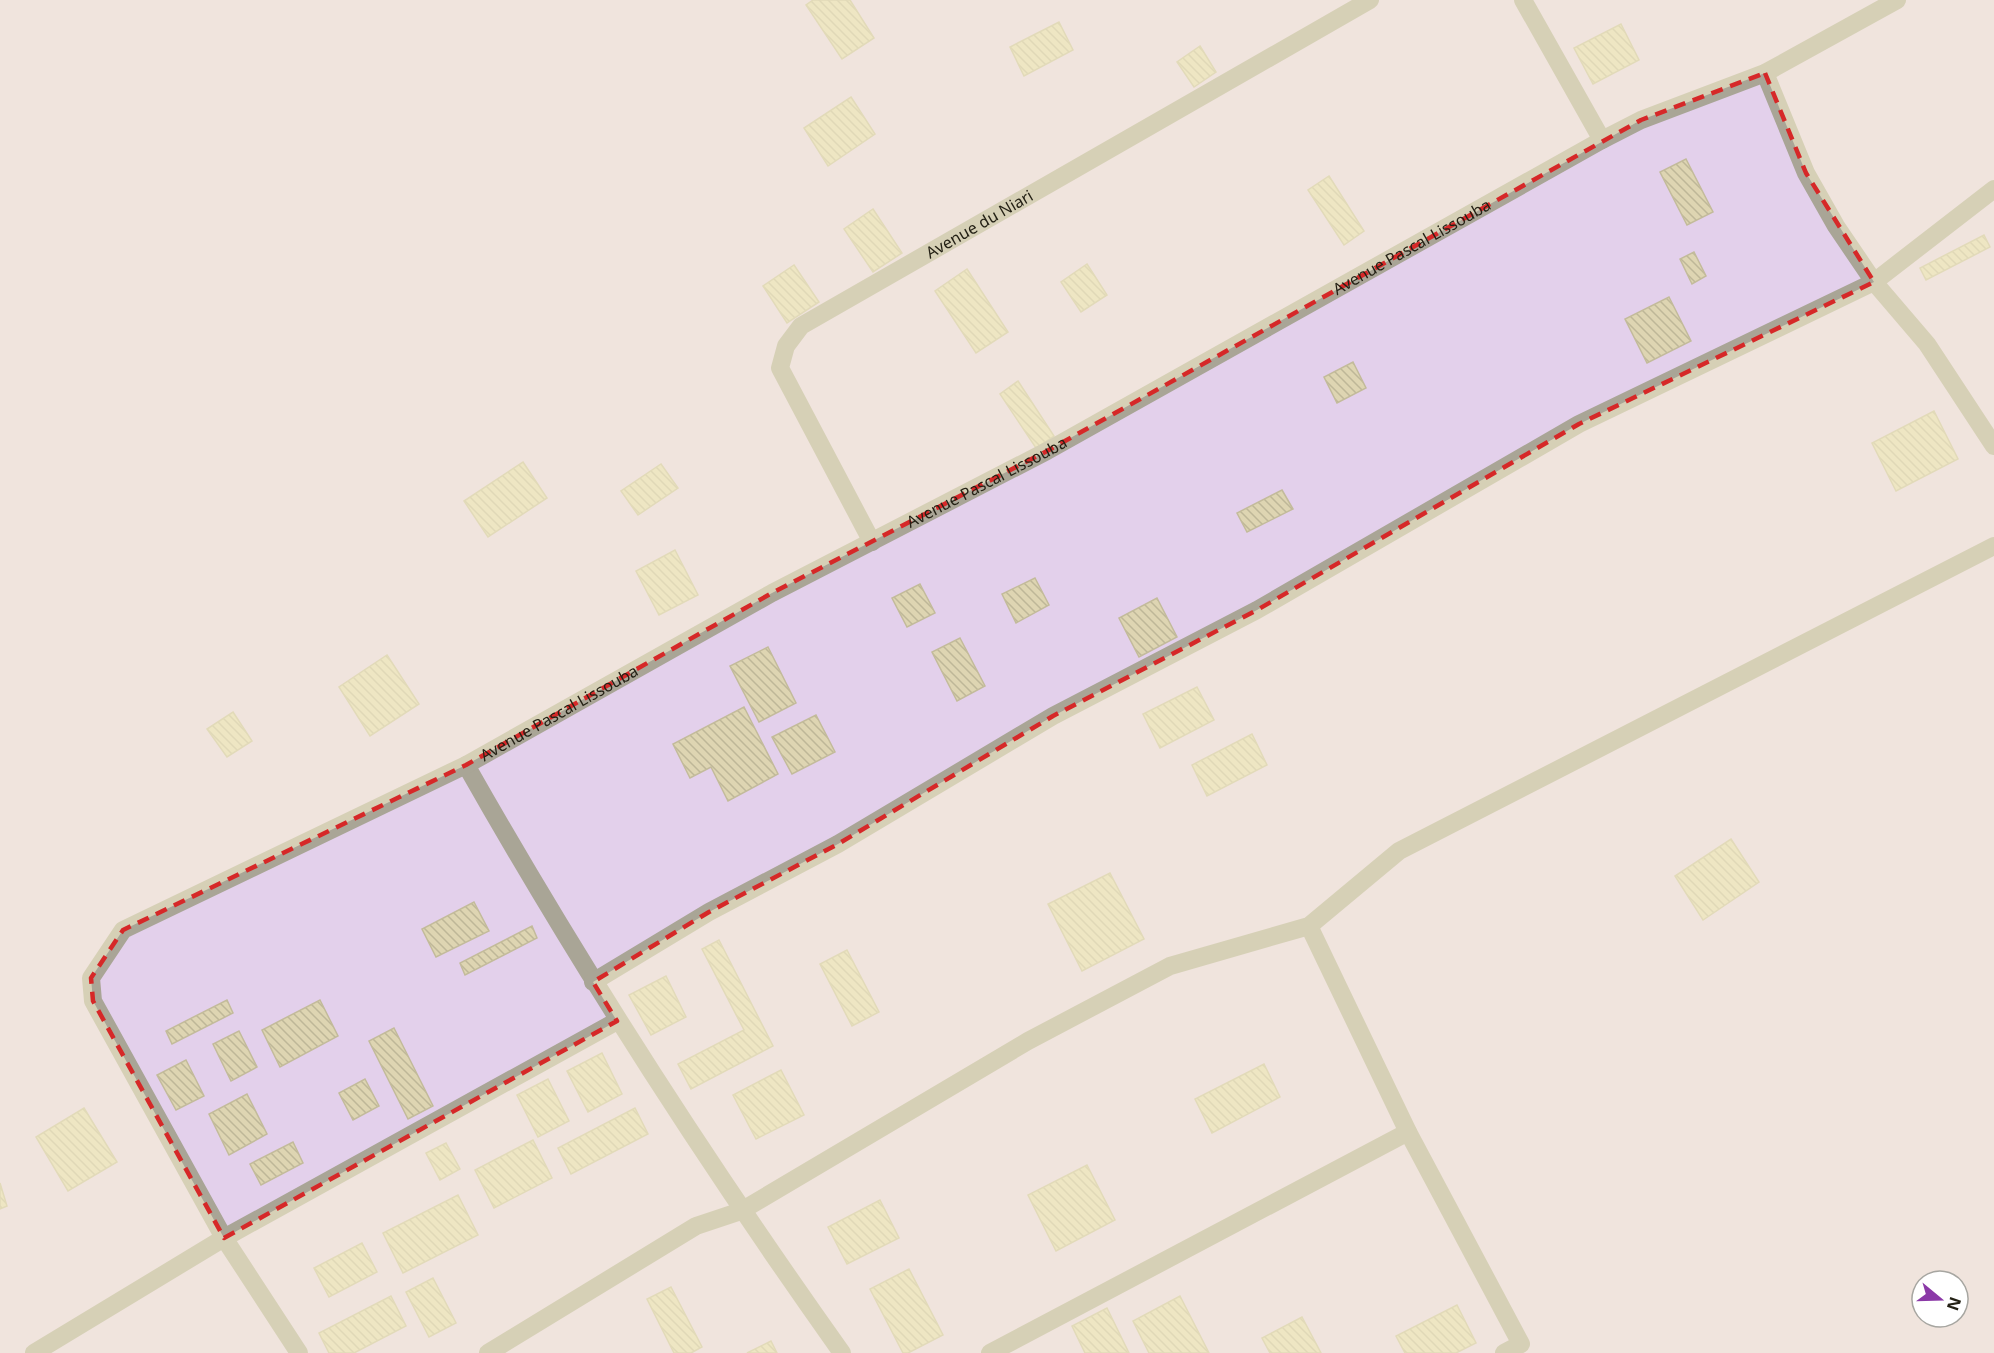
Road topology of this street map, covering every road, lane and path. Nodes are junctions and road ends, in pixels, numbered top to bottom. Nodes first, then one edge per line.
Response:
1 (1370, 0) edge
2 (1523, 0) edge
3 (1897, 0) edge
4 (1765, 73) junction
5 (1602, 140) junction
6 (1994, 189) edge
7 (1874, 282) junction
8 (1994, 446) edge
9 (872, 542) junction
10 (1994, 546) edge
11 (466, 765) junction
12 (1309, 926) junction
13 (594, 982) junction
14 (617, 1021) junction
15 (1408, 1132) junction
16 (741, 1211) junction
17 (224, 1238) junction
18 (1524, 1348) edge
19 (34, 1353) edge
20 (299, 1353) edge
21 (488, 1353) edge
22 (842, 1353) edge
23 (990, 1353) edge
24 (1504, 1353) edge

1 - 9 street, Avenue du Niari
2 - 5 street
3 - 4 street, Avenue Pascal Lissouba
4 - 5 street, Avenue Pascal Lissouba
4 - 7 street
5 - 9 street, Avenue Pascal Lissouba
6 - 7 street
7 - 8 street
7 - 13 street
9 - 11 street, Avenue Pascal Lissouba
10 - 12 street
11 - 13 street
11 - 17 street, Avenue Pascal Lissouba
12 - 15 street
12 - 16 street
13 - 14 street
14 - 16 street
14 - 17 street
15 - 18 street
15 - 23 street
16 - 21 street
16 - 22 street
17 - 19 street
17 - 20 street
18 - 24 street

